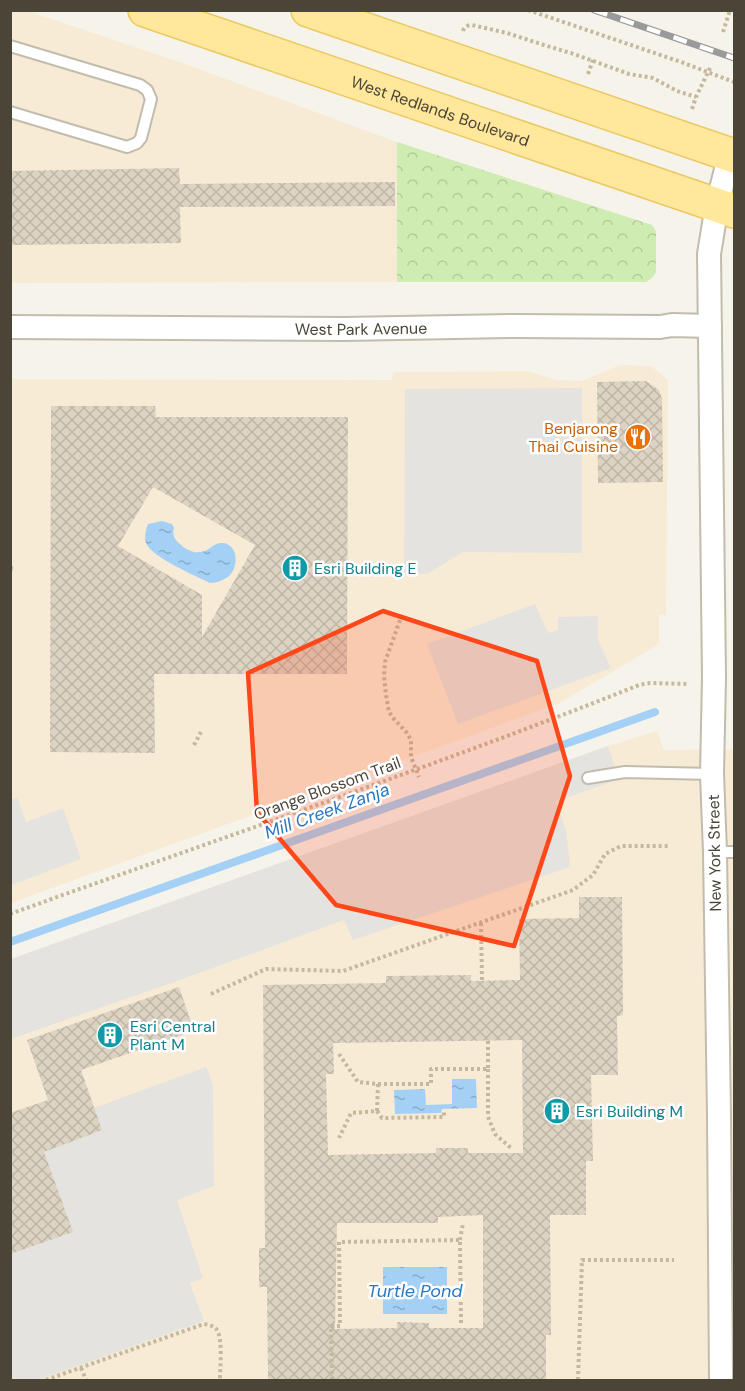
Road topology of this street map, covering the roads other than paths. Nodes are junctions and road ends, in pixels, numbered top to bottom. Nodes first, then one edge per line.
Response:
1 (145, 10) edge
2 (308, 10) edge
3 (10, 46) edge
4 (10, 112) edge
5 (732, 155) edge
6 (726, 208) edge
7 (710, 326) junction
8 (10, 327) edge
9 (712, 774) junction
10 (588, 778) dead end
11 (725, 852) edge
12 (721, 1380) edge

1 - 6 main road, West Redlands Boulevard
2 - 5 main road
3 - 4 lane
5 - 6 street, New York Street
6 - 7 street, New York Street
7 - 8 street, West Park Avenue
7 - 9 street, New York Street
9 - 10 lane
9 - 11 street, New York Street
11 - 12 street, New York Street

